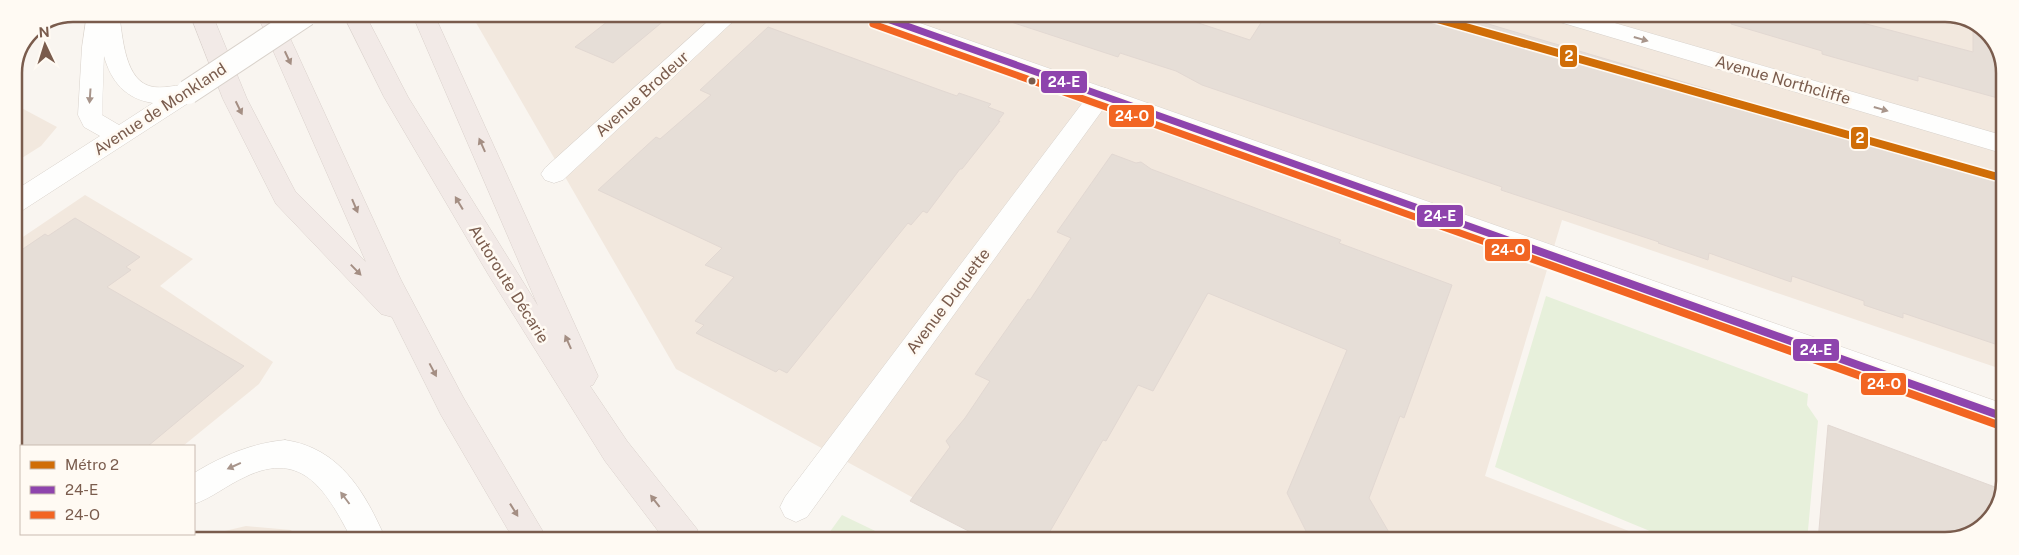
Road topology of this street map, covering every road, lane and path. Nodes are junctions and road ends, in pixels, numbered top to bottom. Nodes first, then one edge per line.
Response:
1 (97, 22) edge
2 (109, 22) edge
3 (204, 22) edge
4 (272, 22) edge
5 (294, 22) edge
6 (358, 22) edge
7 (427, 22) edge
8 (721, 22) edge
9 (896, 22) edge
10 (1585, 22) edge
11 (188, 92) junction
12 (1101, 95) junction
13 (119, 136) junction
14 (1996, 142) edge
15 (554, 174) dead end
16 (22, 198) edge
17 (411, 326) junction
18 (1996, 415) edge
19 (616, 451) junction
20 (195, 489) edge
21 (796, 507) dead end
22 (366, 532) edge
23 (527, 532) edge
24 (679, 532) edge

1 -> 13 street
2 - 11 street
3 -> 17 highway
4 -> 17 highway
5 - 11 street, Avenue de Monkland, bridge
19 -> 6 highway, Autoroute Décarie
19 -> 7 highway
8 - 15 street, Avenue Brodeur
9 - 12 street
10 -> 14 street, Avenue Northcliffe
11 - 13 street, Avenue de Monkland
12 - 18 street
12 - 21 street, Avenue Duquette
13 - 16 street, Avenue de Monkland
17 -> 23 highway
24 -> 19 highway, Autoroute Décarie
22 -> 20 street

